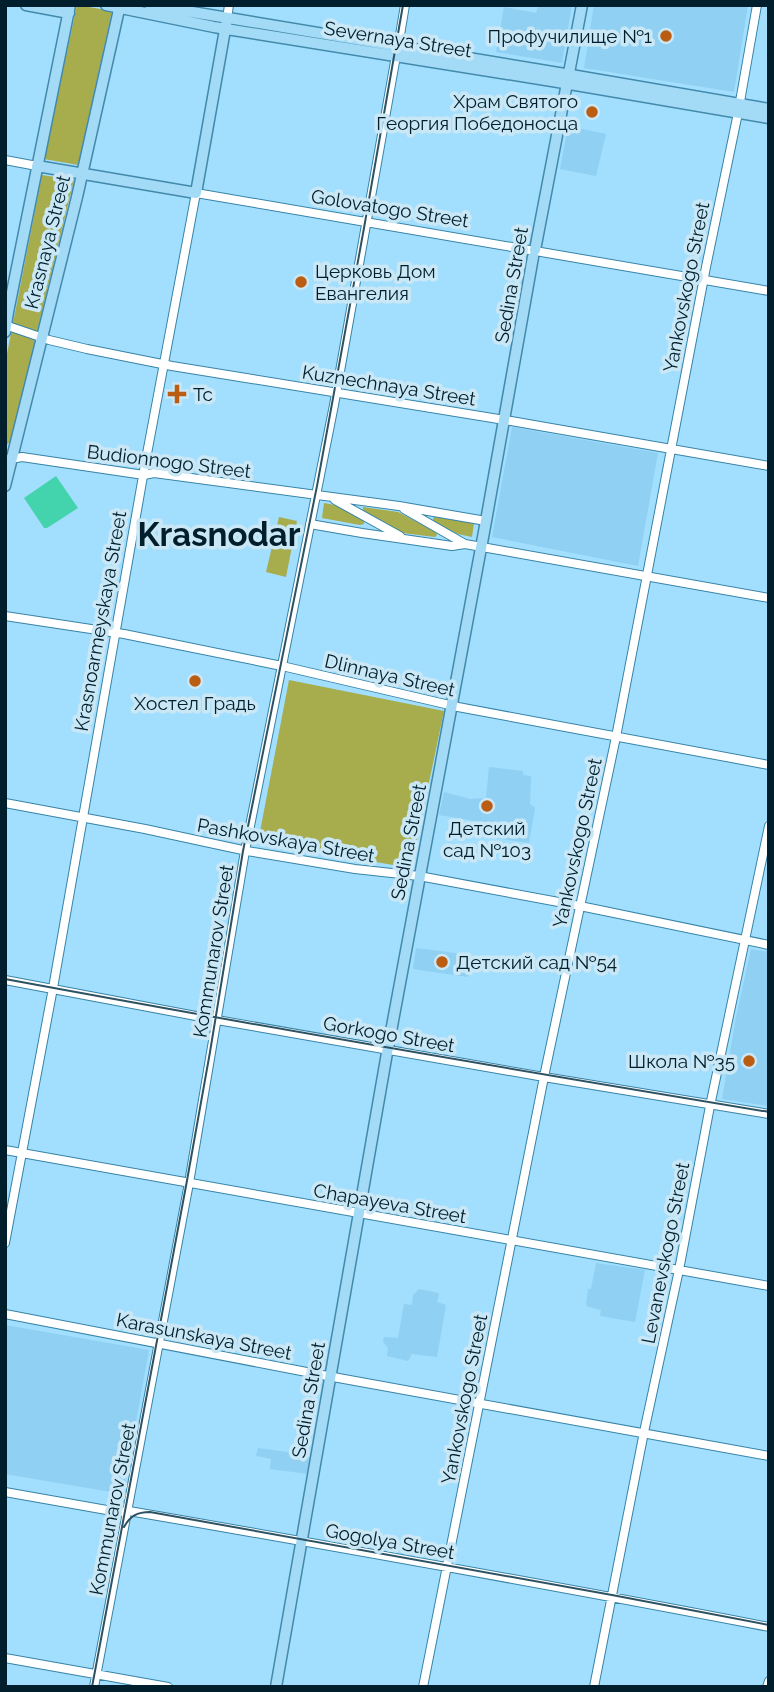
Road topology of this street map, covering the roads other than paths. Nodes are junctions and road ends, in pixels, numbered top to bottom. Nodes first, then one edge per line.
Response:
1 (26, 5) edge
2 (106, 5) edge
3 (150, 5) edge
4 (229, 5) edge
5 (405, 5) edge
6 (582, 5) edge
7 (757, 5) edge
8 (119, 7) edge
9 (69, 9) edge
10 (226, 23) junction
11 (397, 52) junction
12 (569, 79) junction
13 (739, 108) junction
14 (769, 109) edge
15 (769, 118) edge
16 (5, 160) edge
17 (37, 166) junction
18 (82, 174) junction
19 (196, 193) junction
20 (367, 222) junction
21 (534, 253) junction
22 (703, 280) junction
23 (769, 290) edge
24 (6, 325) edge
25 (5, 332) edge
26 (42, 337) junction
27 (164, 364) junction
28 (336, 393) junction
29 (505, 420) junction
30 (671, 450) junction
31 (8, 460) edge
32 (769, 466) edge
33 (144, 475) junction
34 (5, 486) edge
35 (316, 495) junction
36 (329, 496) junction
37 (399, 506) junction
38 (368, 519) junction
39 (486, 521) junction
40 (310, 524) junction
41 (362, 533) junction
42 (405, 539) junction
43 (466, 544) junction
44 (482, 547) junction
45 (647, 576) junction
46 (769, 598) edge
47 (5, 616) edge
48 (116, 633) junction
49 (282, 666) junction
50 (452, 705) junction
51 (616, 737) junction
52 (769, 765) edge
53 (5, 803) edge
54 (82, 818) junction
55 (769, 826) edge
56 (245, 851) junction
57 (419, 876) junction
58 (580, 906) junction
59 (745, 940) junction
60 (769, 946) edge
61 (5, 980) edge
62 (53, 989) junction
63 (217, 1020) junction
64 (388, 1050) junction
65 (544, 1077) junction
66 (711, 1104) junction
67 (769, 1114) edge
68 (5, 1150) edge
69 (23, 1154) junction
70 (189, 1183) junction
71 (359, 1213) junction
72 (511, 1241) junction
73 (5, 1243) edge
74 (679, 1270) junction
75 (769, 1286) edge
76 (5, 1314) edge
77 (158, 1343) junction
78 (330, 1377) junction
79 (479, 1403) junction
80 (645, 1433) junction
81 (769, 1456) edge
82 (5, 1492) edge
83 (128, 1511) junction
84 (302, 1541) junction
85 (447, 1567) junction
86 (612, 1597) junction
87 (769, 1627) edge
88 (5, 1658) edge
89 (97, 1674) junction
90 (769, 1681) edge
91 (94, 1687) edge
92 (168, 1687) edge
93 (276, 1687) edge
94 (423, 1687) edge
95 (594, 1687) edge
96 (768, 1687) edge

1 - 9 main road
2 - 8 main road, Severnaya Street
3 - 10 main road, Severnaya Street
4 - 10 street, Krasnoarmeyskaya Street
5 - 11 street, Kommunarov Street
6 - 12 main road, Sedina Street
7 - 13 street, Yankovskogo Street
8 - 10 main road, Severnaya Street
8 - 18 main road, Krasnaya Street
9 - 17 main road, Krasnaya Street
10 - 11 main road, Severnaya Street
10 - 19 main road, Krasnoarmeyskaya Street
11 - 12 main road, Severnaya Street
11 - 20 street, Kommunarov Street
12 - 13 main road, Severnaya Street
12 - 21 main road, Sedina Street
13 - 14 main road, Severnaya Street
13 - 15 main road, Severnaya Street
13 - 22 street, Yankovskogo Street
16 - 17 street, Golovatogo Street
17 - 18 main road, Golovatogo Street
17 - 24 main road, Krasnaya Street
18 - 19 main road, Golovatogo Street
18 - 26 main road, Krasnaya Street
19 - 20 street, Golovatogo Street
19 - 27 street, Krasnoarmeyskaya Street
20 - 21 street, Golovatogo Street
20 - 28 street, Kommunarov Street
21 - 22 street, Golovatogo Street
21 - 29 main road, Sedina Street
22 - 23 street, Golovatogo Street
22 - 30 street, Yankovskogo Street
24 - 25 main road, Krasnaya Street
24 - 26 street, Kuznechnaya Street
26 - 27 street, Kuznechnaya Street
26 - 31 main road, Krasnaya Street
27 - 28 street, Kuznechnaya Street
27 - 33 street, Krasnoarmeyskaya Street
28 - 29 street, Kuznechnaya Street
28 - 35 street, Kommunarov Street
29 - 30 street, Kuznechnaya Street
29 - 39 main road, Sedina Street
30 - 32 street, Kuznechnaya Street
30 - 45 street, Yankovskogo Street
31 - 33 street, Budionnogo Street
31 - 34 main road, Krasnaya Street
33 - 35 street, Budionnogo Street
33 - 48 street, Krasnoarmeyskaya Street
35 - 36 street, Budionnogo Street
35 - 40 street, Kommunarov Street
36 - 37 street, Budionnogo Street
36 - 38 street, Budionnogo Street
37 - 39 street, Budionnogo Street
37 - 43 street, Budionnogo Street
38 - 41 street
38 - 42 street, Budionnogo Street
39 - 44 main road, Sedina Street
40 - 41 street, Budionnogo Street
40 - 49 street, Kommunarov Street
41 - 42 street, Budionnogo Street
42 - 43 street, Budionnogo Street
43 - 44 street, Budionnogo Street
44 - 45 street, Budionnogo Street
44 - 50 main road, Sedina Street
45 - 46 street, Budionnogo Street
45 - 51 street, Yankovskogo Street
47 - 48 street, Dlinnaya Street
48 - 49 street, Dlinnaya Street
48 - 54 street, Krasnoarmeyskaya Street
49 - 50 street, Dlinnaya Street
49 - 56 street, Kommunarov Street
50 - 51 street, Dlinnaya Street
50 - 57 main road, Sedina Street
51 - 52 street, Dlinnaya Street
51 - 58 street, Yankovskogo Street
53 - 54 street, Pashkovskaya Street
54 - 56 street, Pashkovskaya Street
54 - 62 street, Krasnoarmeyskaya Street
55 - 59 street, Levanevskogo Street
56 - 57 street, Pashkovskaya Street
56 - 63 street, Kommunarov Street
57 - 58 street, Pashkovskaya Street
57 - 64 main road, Sedina Street
58 - 59 street, Pashkovskaya Street
58 - 65 street, Yankovskogo Street
59 - 60 street, Pashkovskaya Street
59 - 66 street, Levanevskogo Street
61 - 62 street, Gorkogo Street
62 - 63 street, Gorkogo Street
62 - 69 street, Krasnoarmeyskaya Street
63 - 64 street, Gorkogo Street
63 - 70 street, Kommunarov Street
64 - 65 street, Gorkogo Street
64 - 71 main road, Sedina Street
65 - 66 street, Gorkogo Street
65 - 72 street, Yankovskogo Street
66 - 67 street, Gorkogo Street
66 - 74 street, Levanevskogo Street
68 - 69 street, Chapayeva Street
69 - 70 street, Chapayeva Street
69 - 73 street, Krasnoarmeyskaya Street
70 - 71 street, Chapayeva Street
70 - 77 street, Kommunarov Street
71 - 72 street, Chapayeva Street
71 - 78 main road, Sedina Street
72 - 74 street, Chapayeva Street
72 - 79 street, Yankovskogo Street
74 - 75 street, Chapayeva Street
74 - 80 street, Levanevskogo Street
76 - 77 street, Karasunskaya Street
77 - 78 street, Karasunskaya Street
77 - 83 street, Kommunarov Street
78 - 79 street, Karasunskaya Street
78 - 84 main road, Sedina Street
79 - 80 street, Karasunskaya Street
79 - 85 street, Yankovskogo Street
80 - 81 street, Karasunskaya Street
80 - 86 street, Levanevskogo Street
82 - 83 street, Gogolya Street
83 - 84 street, Gogolya Street
83 - 89 street, Kommunarov Street
84 - 85 street, Gogolya Street
84 - 93 main road, Sedina Street
85 - 86 street, Gogolya Street
85 - 94 street, Yankovskogo Street
86 - 87 street, Gogolya Street
86 - 95 street, Levanevskogo Street
88 - 89 street
89 - 91 street, Kommunarov Street
89 - 92 street
90 - 96 street

